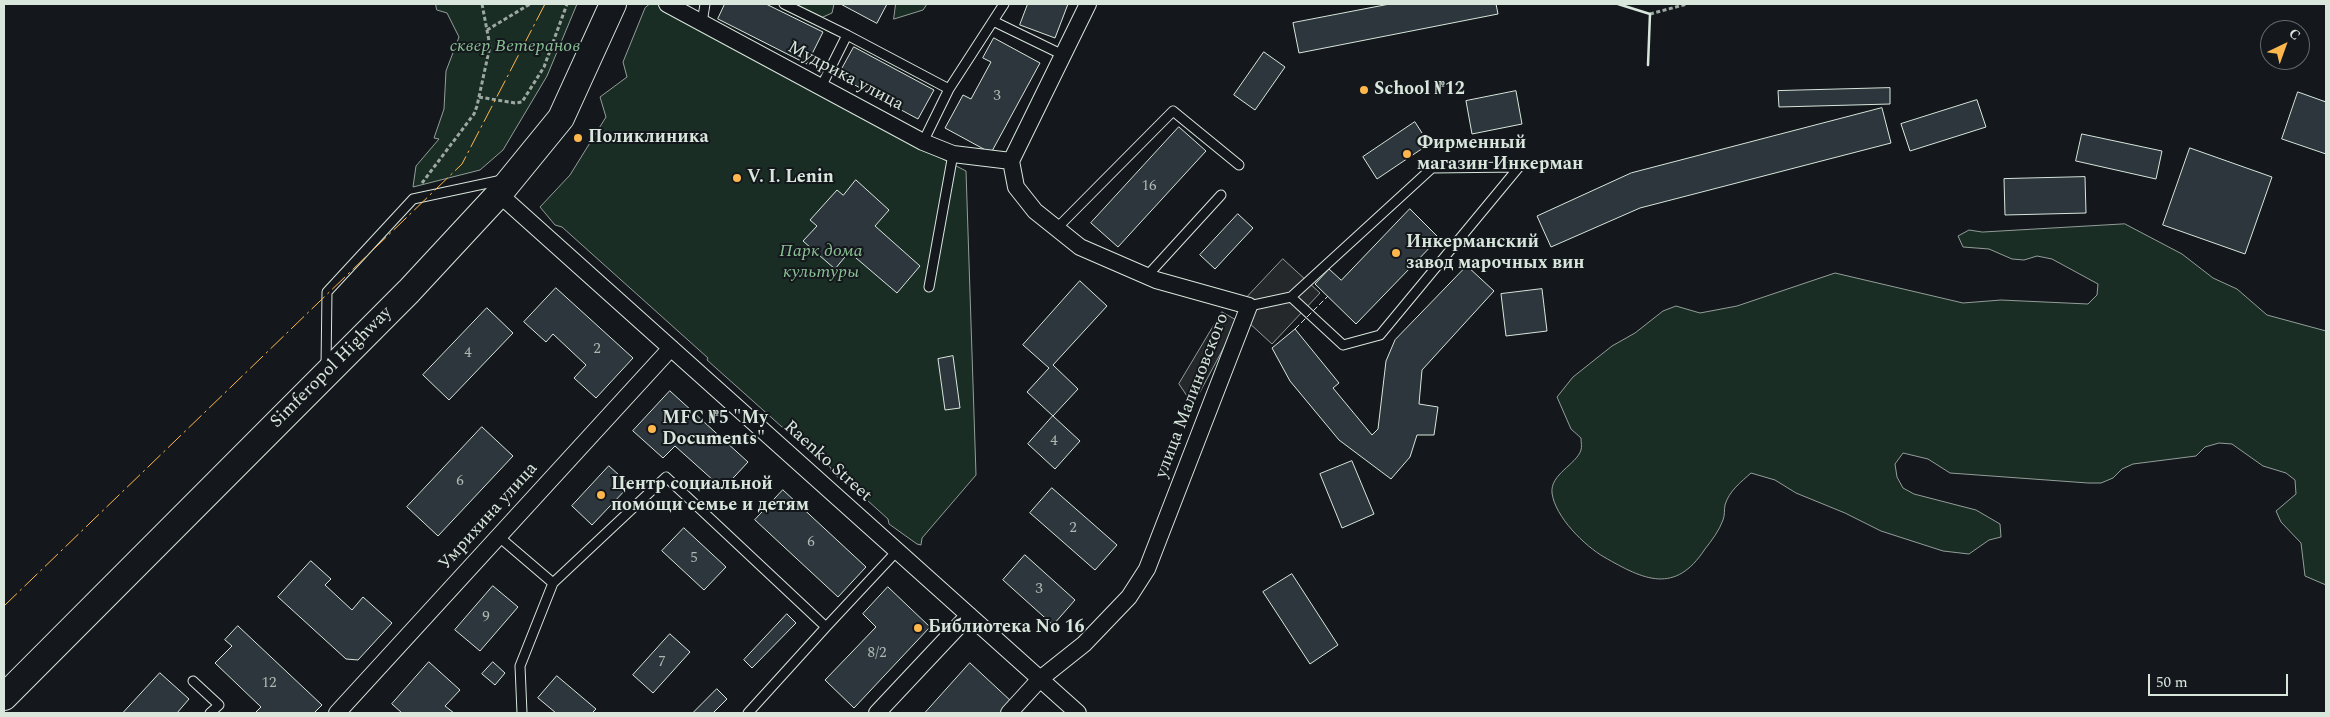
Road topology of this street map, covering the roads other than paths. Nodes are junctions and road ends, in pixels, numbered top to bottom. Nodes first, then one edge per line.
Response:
1 (612, 4) edge
2 (667, 4) edge
3 (706, 4) edge
4 (784, 4) edge
5 (1004, 4) edge
6 (1088, 4) edge
7 (993, 21) junction
8 (702, 23) junction
9 (847, 35) junction
10 (1063, 55) junction
11 (821, 87) junction
12 (949, 89) junction
13 (923, 142) junction
14 (953, 154) junction
15 (1012, 162) junction
16 (1239, 165) dead end
17 (506, 185) junction
18 (1222, 196) dead end
19 (1057, 228) junction
20 (1147, 276) junction
21 (929, 287) dead end
22 (1291, 297) junction
23 (1249, 306) junction
24 (670, 348) junction
25 (326, 375) junction
26 (498, 536) junction
27 (896, 551) junction
28 (553, 583) junction
29 (969, 615) junction
30 (826, 627) junction
31 (1040, 679) junction
32 (193, 681) dead end
33 (4, 697) edge
34 (343, 711) edge
35 (210, 713) edge
36 (522, 713) edge
37 (748, 713) edge
38 (878, 713) edge
39 (1009, 713) edge
40 (1078, 713) edge

1 - 17 main road, Simferopol Highway
2 - 8 street, Мудрика улица
3 - 8 lane
4 - 9 lane
5 - 7 lane
6 - 10 street
7 - 10 lane
7 - 12 lane
8 - 11 street, Мудрика улица
9 - 11 lane
9 - 12 lane
10 - 15 street
11 - 13 street, Мудрика улица
12 - 13 lane
13 - 14 street, Мудрика улица
14 - 15 street, Мудрика улица
14 - 21 lane
15 - 19 street, улица Малиновского
16 - 19 lane
17 - 24 street, Raenko Street
17 - 25 main road, Simferopol Highway
17 - 25 lane
18 - 20 lane
19 - 20 street, улица Малиновского
20 - 23 street, улица Малиновского
22 - 22 lane
22 - 23 lane
23 - 31 street, улица Малиновского
24 - 26 street, Умрихина улица
24 - 27 street, Raenko Street
25 - 33 main road, Simferopol Highway
26 - 28 lane
26 - 34 street, Умрихина улица
27 - 29 street, Raenko Street
27 - 30 lane
28 - 30 lane
28 - 36 lane
29 - 31 street, Raenko Street
29 - 38 street
30 - 37 lane
31 - 39 street
31 - 40 street, Raenko Street
32 - 35 lane

